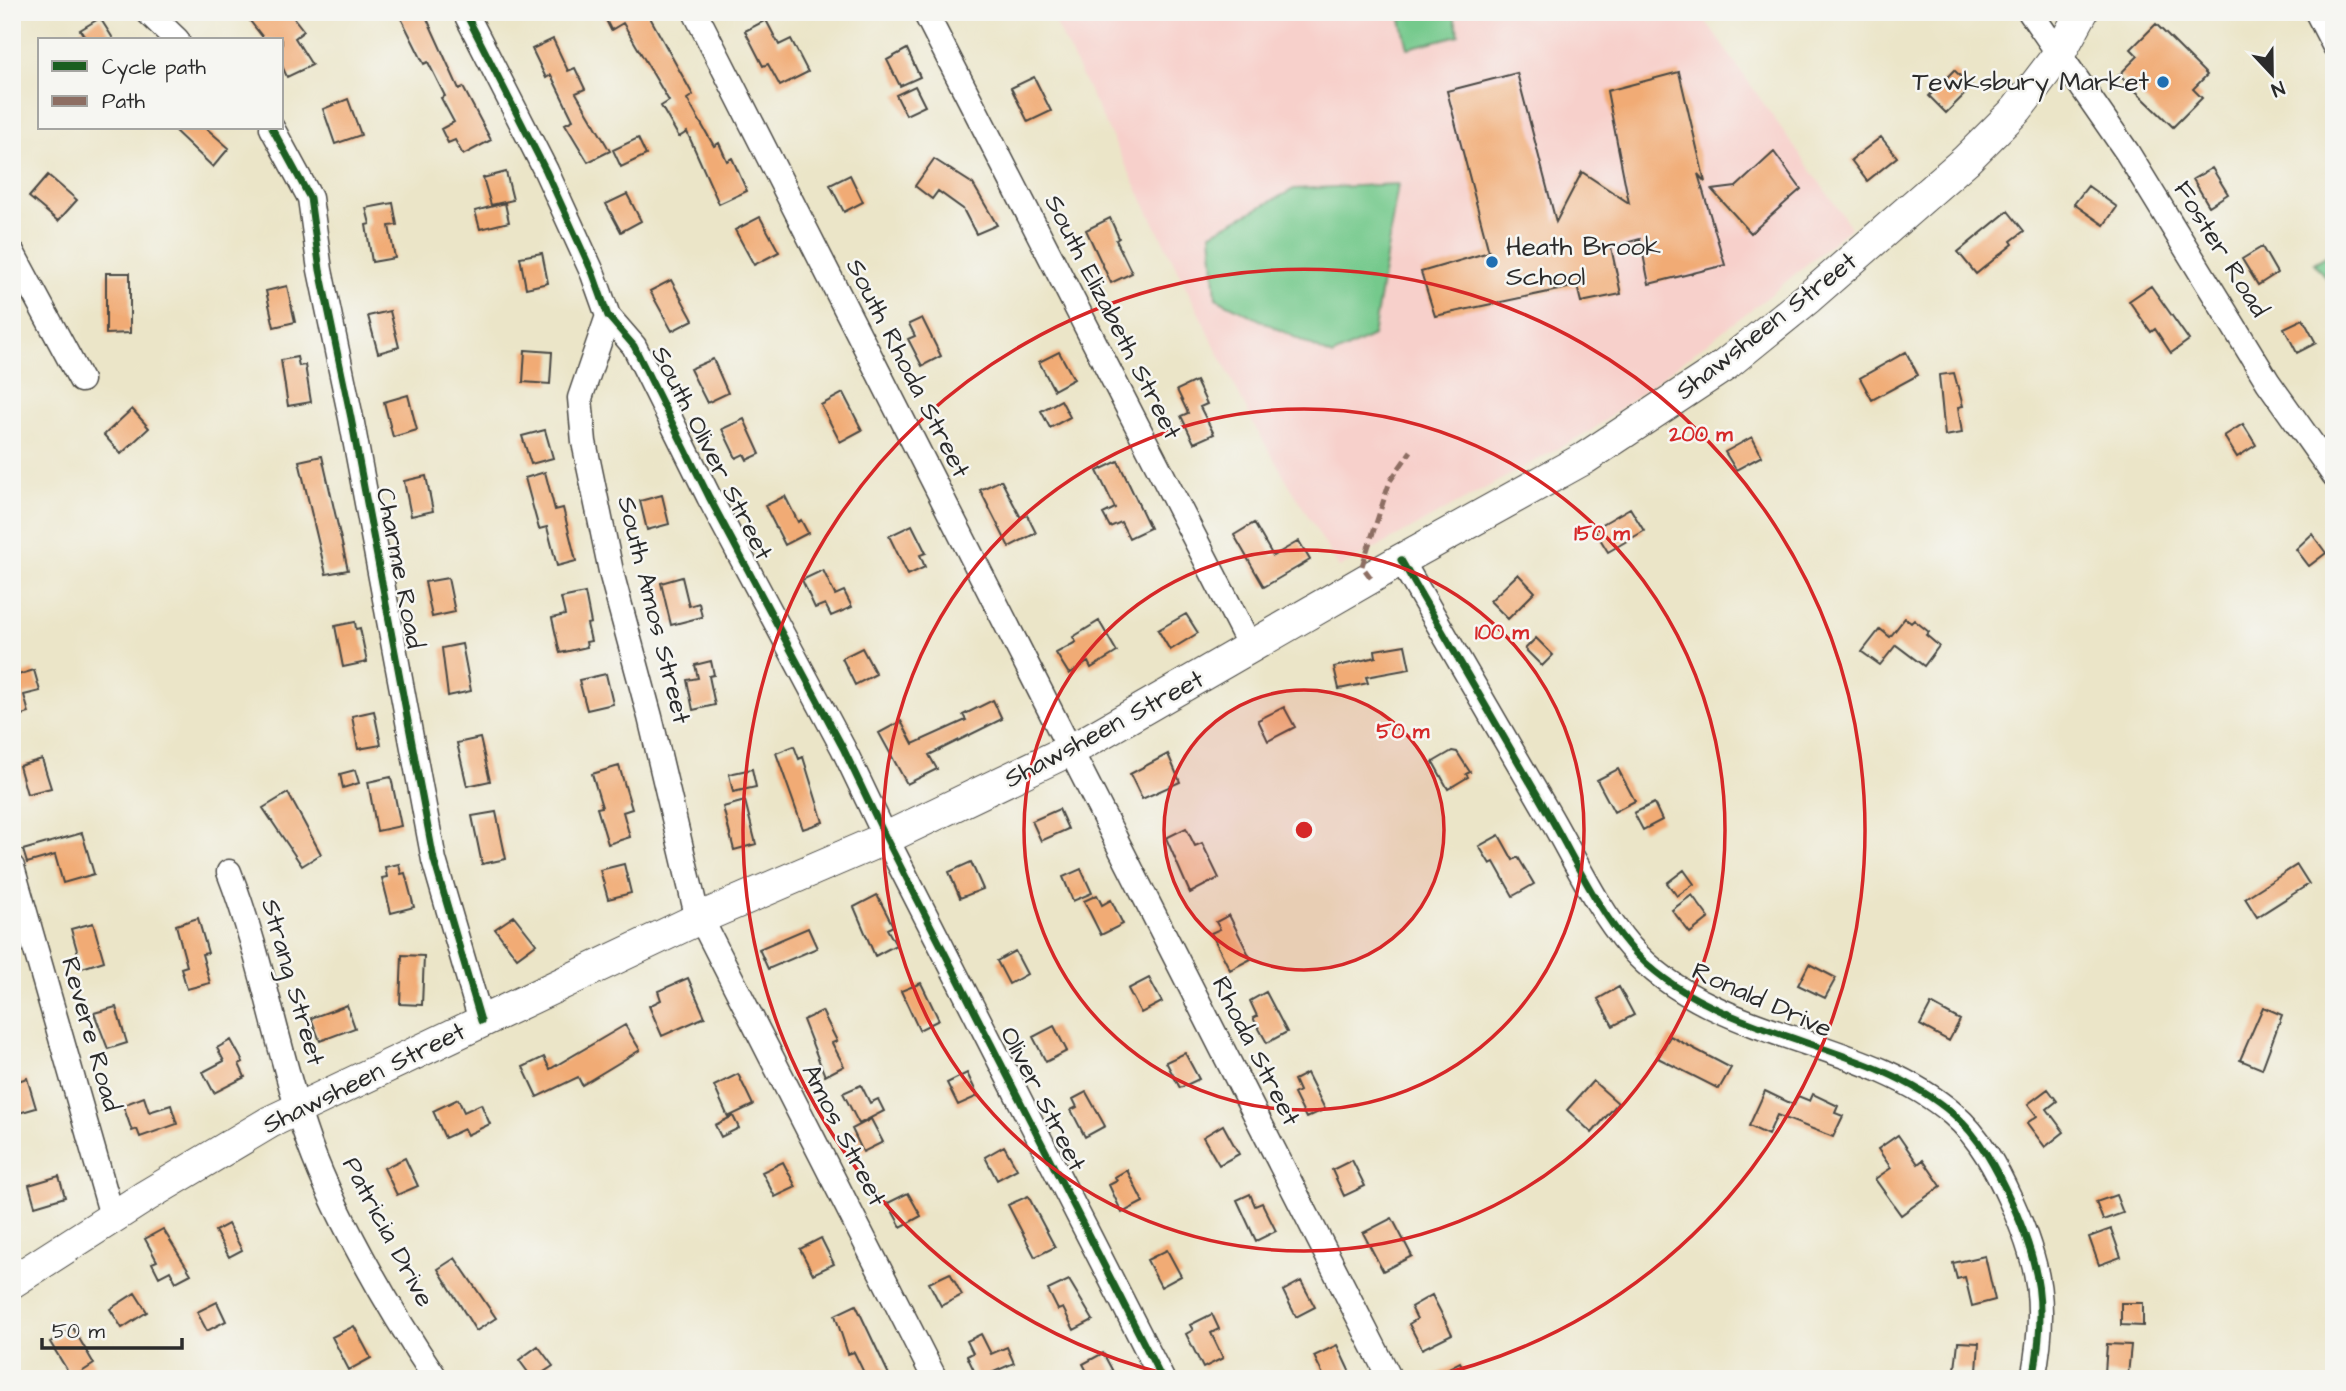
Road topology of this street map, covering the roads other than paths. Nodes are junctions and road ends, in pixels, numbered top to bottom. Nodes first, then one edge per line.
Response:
1 (148, 12) edge
2 (465, 12) edge
3 (695, 12) edge
4 (925, 12) edge
5 (2029, 12) edge
6 (2082, 12) edge
7 (2317, 12) edge
8 (175, 38) edge
9 (2334, 45) edge
10 (2059, 54) junction
11 (273, 130) edge
12 (12, 252) edge
13 (608, 316) junction
14 (81, 380) dead end
15 (2334, 475) edge
16 (1401, 560) junction
17 (1251, 648) junction
18 (1069, 751) junction
19 (886, 838) junction
20 (12, 867) edge
21 (229, 872) dead end
22 (700, 918) junction
23 (481, 1021) junction
24 (298, 1108) junction
25 (112, 1216) junction
26 (12, 1282) edge
27 (436, 1379) edge
28 (935, 1379) edge
29 (1162, 1379) edge
30 (1390, 1379) edge
31 (2033, 1379) edge

1 - 8 street
2 - 13 street, South Oliver Street
3 - 18 street, South Rhoda Street
4 - 17 street, South Elizabeth Street
5 - 10 street, Foster Road
6 - 10 main road, Shawsheen Street
7 - 9 street
10 - 15 street, Foster Road
10 - 16 main road, Shawsheen Street
11 - 23 street, Charme Road
12 - 14 street
13 - 19 street, South Oliver Street
13 - 22 street, South Amos Street
16 - 17 main road, Shawsheen Street
16 - 31 street, Ronald Drive
17 - 18 main road, Shawsheen Street
18 - 19 main road, Shawsheen Street
18 - 30 street, Rhoda Street
19 - 22 main road, Shawsheen Street
19 - 29 street, Oliver Street
20 - 25 street, Revere Road
21 - 24 street, Strang Street
22 - 23 main road, Shawsheen Street
22 - 28 street, Amos Street
23 - 24 main road, Shawsheen Street
24 - 25 main road, Shawsheen Street
24 - 27 street, Patricia Drive
25 - 26 main road, Shawsheen Street

